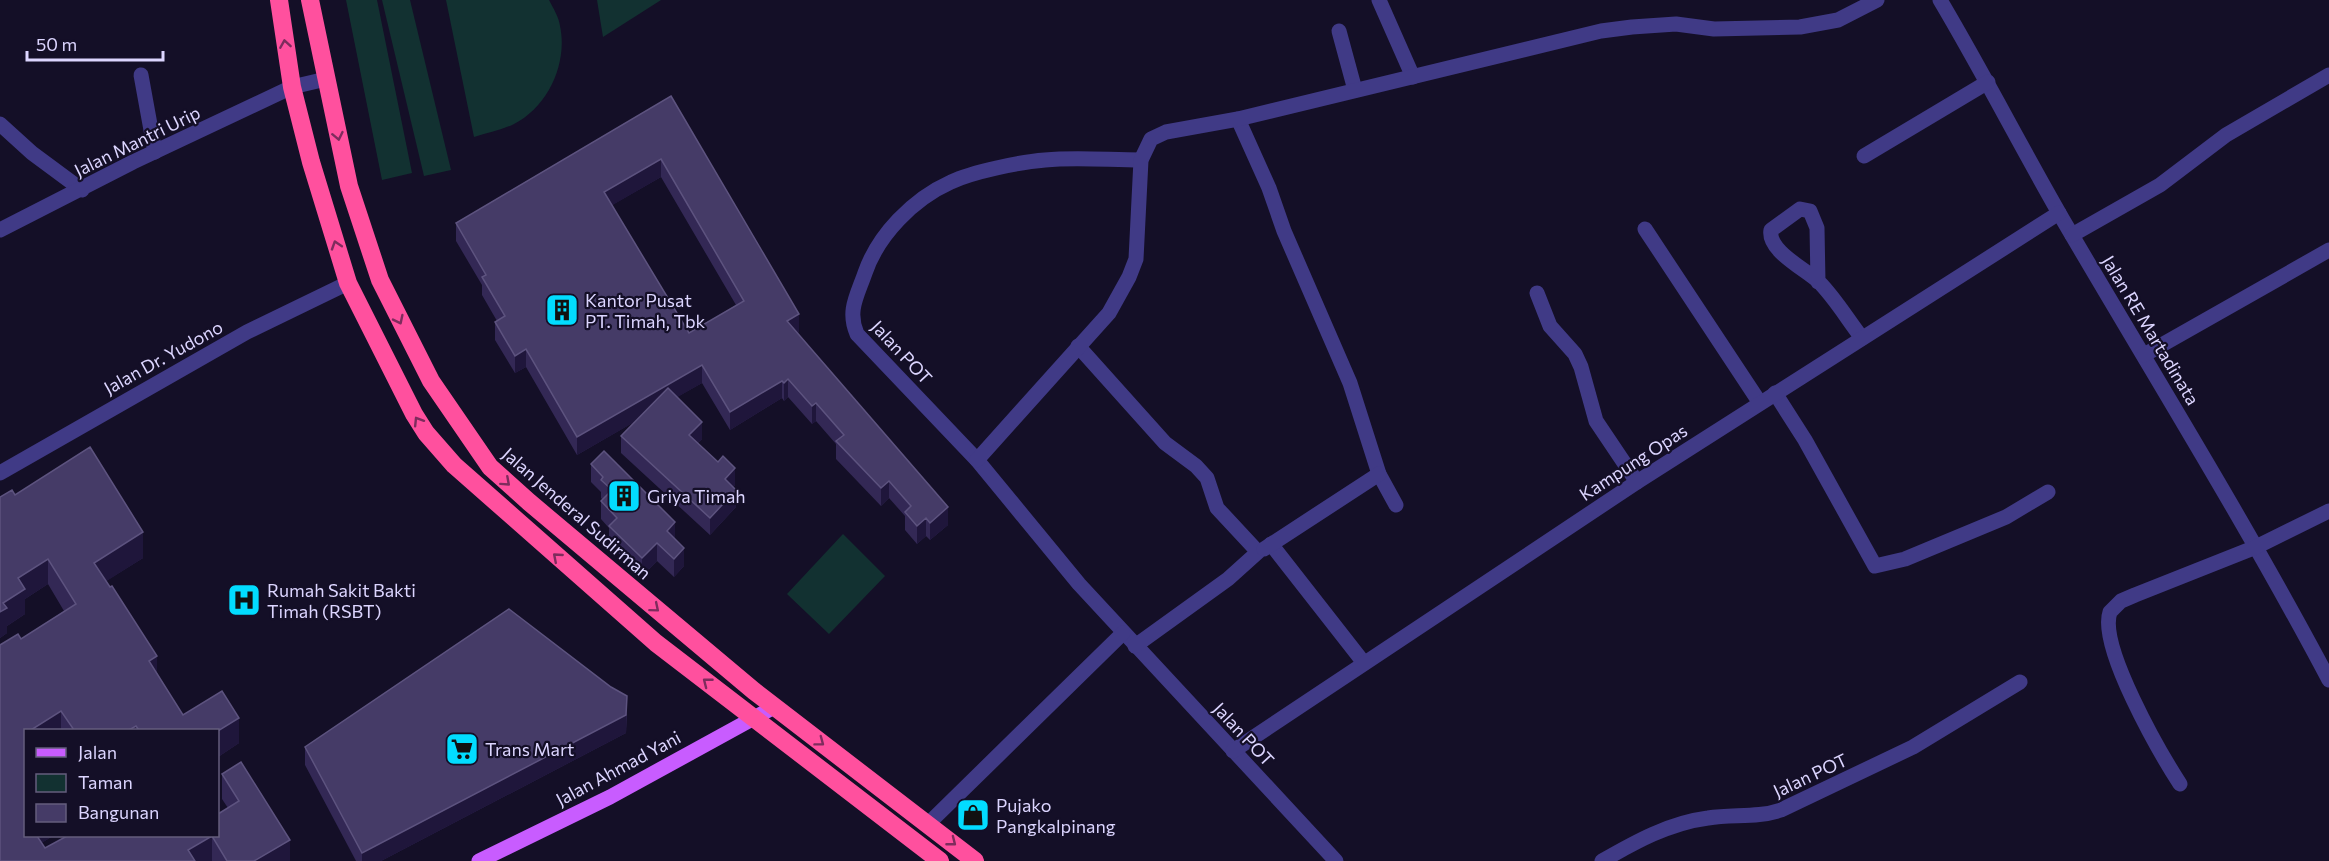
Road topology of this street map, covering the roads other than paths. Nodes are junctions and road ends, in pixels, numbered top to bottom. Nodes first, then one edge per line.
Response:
1 (279, 0) edge
2 (310, 0) edge
3 (1379, 0) edge
4 (1877, 0) edge
5 (1940, 0) edge
6 (1339, 31) dead end
7 (141, 75) dead end
8 (2329, 75) edge
9 (1413, 77) junction
10 (326, 79) junction
11 (1988, 82) junction
12 (292, 87) junction
13 (1355, 90) junction
14 (1238, 119) junction
15 (0, 124) edge
16 (155, 152) junction
17 (1864, 156) dead end
18 (1141, 160) junction
19 (82, 190) junction
20 (2059, 213) junction
21 (1645, 229) dead end
22 (0, 230) edge
23 (2072, 235) junction
24 (2329, 250) edge
25 (1818, 282) junction
26 (348, 284) junction
27 (1537, 293) dead end
28 (1862, 338) junction
29 (1078, 346) junction
30 (2144, 354) junction
31 (1775, 393) junction
32 (1760, 403) junction
33 (978, 460) junction
34 (0, 472) edge
35 (1379, 474) junction
36 (1636, 482) junction
37 (2048, 492) dead end
38 (1396, 505) dead end
39 (2329, 511) edge
40 (2256, 547) junction
41 (1265, 548) junction
42 (1123, 633) junction
43 (1135, 646) junction
44 (1364, 663) junction
45 (2329, 680) edge
46 (2020, 682) dead end
47 (774, 707) junction
48 (753, 718) junction
49 (1233, 751) junction
50 (2180, 784) dead end
51 (928, 824) junction
52 (502, 856) edge
53 (479, 861) edge
54 (940, 861) edge
55 (975, 861) edge
56 (1336, 861) edge
57 (1602, 861) edge

12 -> 1 highway
2 - 10 highway, Jalan Jenderal Sudirman
3 - 9 street
4 - 9 street
5 - 11 street, Jalan RE Martadinata
6 - 13 street
7 - 16 street
8 - 23 street
9 - 13 street
10 - 12 street, Jalan Mantri Urip
10 -> 47 highway, Jalan Jenderal Sudirman
11 - 17 street
11 - 20 street, Jalan RE Martadinata
12 - 16 street, Jalan Mantri Urip
26 -> 12 highway
13 - 14 street
14 - 18 street
14 - 35 street
15 - 19 street
16 - 19 street, Jalan Mantri Urip
18 - 29 street
18 - 33 street, Jalan POT
19 - 22 street, Jalan Mantri Urip
20 - 23 street, Jalan RE Martadinata
20 - 28 street, Kampung Opas
21 - 32 street
23 - 30 street, Jalan RE Martadinata
24 - 30 street
25 - 25 street
25 - 28 street
26 - 34 street, Jalan Dr. Yudono
48 -> 26 highway
27 - 36 street
28 - 31 street, Kampung Opas
29 - 33 street
29 - 41 street
30 - 40 street, Jalan RE Martadinata
31 - 32 street, Kampung Opas
31 - 37 street
32 - 36 street, Kampung Opas
33 - 42 street, Jalan POT
35 - 38 street
35 - 41 street
36 - 44 street, Kampung Opas
39 - 40 street
40 - 45 street, Jalan RE Martadinata
40 - 50 street
41 - 43 street
41 - 44 street
42 - 43 street, Jalan POT
42 - 51 street
43 - 49 street, Jalan POT
44 - 49 street, Kampung Opas
46 - 57 street, Jalan POT
47 - 48 main road, Jalan Ahmad Yani
47 -> 51 highway, Jalan Jenderal Sudirman
48 - 52 main road, Jalan Ahmad Yani
48 - 54 highway
49 - 56 street, Jalan POT
51 -> 55 highway, Jalan Jenderal Sudirman
52 - 53 main road, Jalan Ahmad Yani

